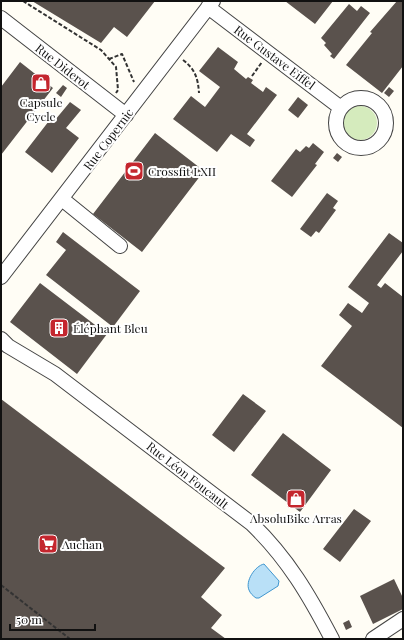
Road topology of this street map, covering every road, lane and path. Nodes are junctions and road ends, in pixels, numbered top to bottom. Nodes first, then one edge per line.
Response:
1 (23, 1) edge
2 (211, 4) edge
3 (1, 18) edge
4 (174, 53) junction
5 (269, 53) junction
6 (109, 59) junction
7 (252, 76) dead end
8 (136, 87) dead end
9 (199, 93) dead end
10 (109, 101) junction
11 (341, 108) dead end
12 (126, 115) junction
13 (62, 199) junction
14 (120, 246) dead end
15 (1, 277) edge
16 (3, 344) edge
17 (1, 586) edge
18 (403, 619) edge
19 (70, 639) edge
20 (332, 639) edge
21 (373, 639) edge

1 - 6 path
2 - 4 street, Rue Copernic
2 - 5 street, Rue Gustave Eiffel
3 - 10 street, Rue Diderot
4 - 9 path
4 - 12 street, Rue Copernic
5 - 7 path
5 - 11 street, Rue Gustave Eiffel
6 - 8 path
6 - 10 path
10 - 12 street, Rue Diderot
12 - 13 street, Rue Copernic
13 - 14 street
13 - 15 street, Rue Copernic
16 - 20 street, Rue Léon Foucault
17 - 19 path
18 - 21 street

